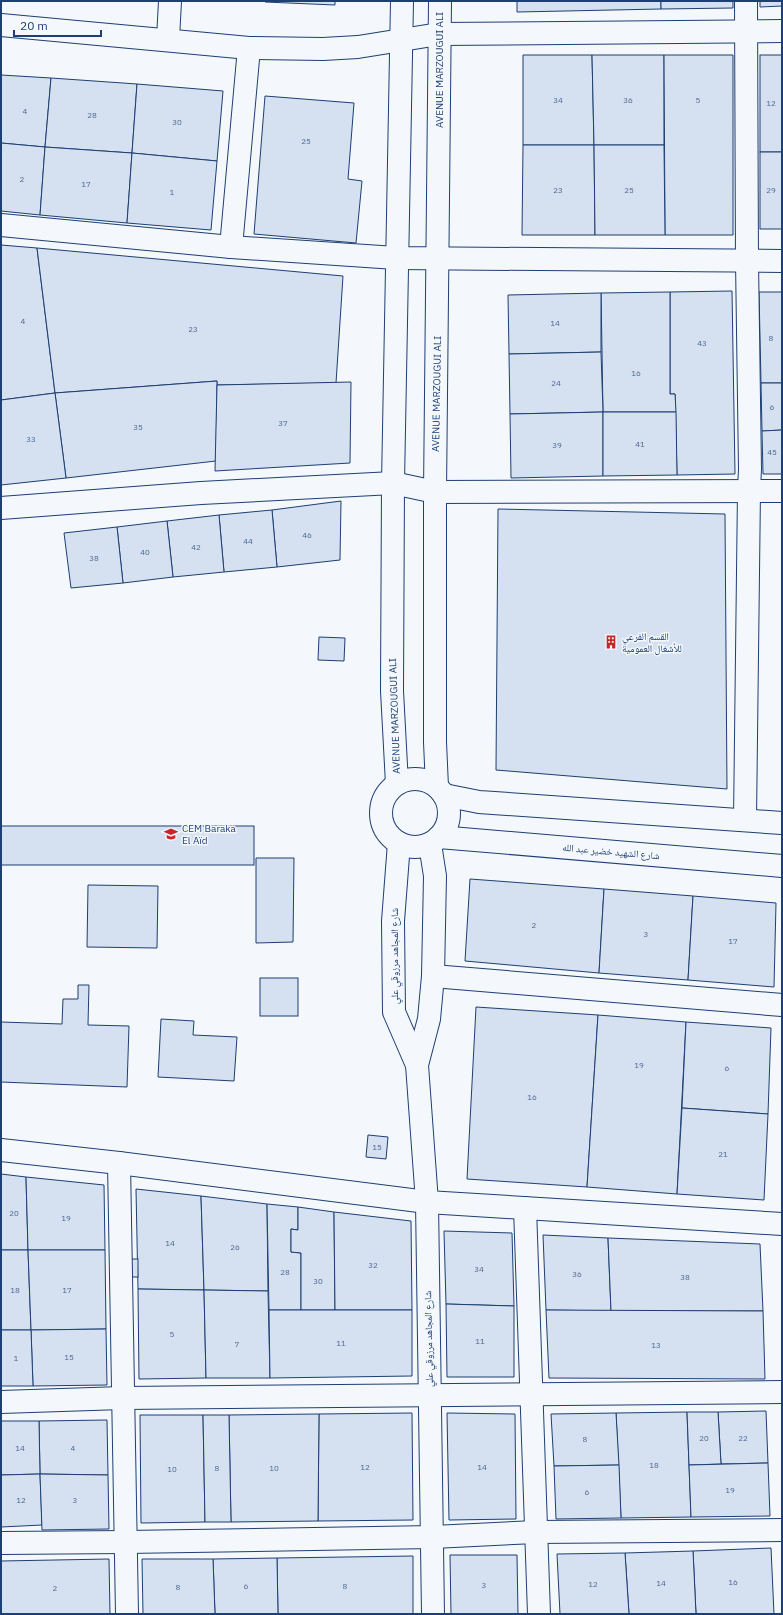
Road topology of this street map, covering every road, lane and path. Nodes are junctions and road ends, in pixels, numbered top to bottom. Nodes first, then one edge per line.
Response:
1 (170, 1) edge
2 (402, 1) edge
3 (440, 1) edge
4 (746, 1) edge
5 (1, 25) edge
6 (782, 31) edge
7 (747, 32) junction
8 (439, 34) junction
9 (168, 39) junction
10 (400, 41) junction
11 (249, 48) junction
12 (1, 225) edge
13 (231, 247) junction
14 (396, 258) junction
15 (438, 258) junction
16 (747, 261) junction
17 (782, 261) edge
18 (393, 483) junction
19 (748, 490) junction
20 (782, 490) edge
21 (435, 492) junction
22 (1, 508) edge
23 (397, 784) junction
24 (441, 791) junction
25 (745, 820) junction
26 (782, 823) edge
27 (434, 840) junction
28 (399, 843) junction
29 (782, 866) edge
30 (433, 976) junction
31 (782, 1005) edge
32 (417, 1065) junction
33 (1, 1150) edge
34 (119, 1163) junction
35 (427, 1202) junction
36 (525, 1208) junction
37 (782, 1224) edge
38 (782, 1392) edge
39 (532, 1394) junction
40 (429, 1395) junction
41 (122, 1398) junction
42 (1, 1402) edge
43 (782, 1530) edge
44 (536, 1532) junction
45 (433, 1537) junction
46 (126, 1542) junction
47 (1, 1543) edge
48 (127, 1614) edge
49 (433, 1614) edge
50 (539, 1614) edge

1 - 9 street
2 - 10 street, AVENUE MARZOUGUI ALI
3 - 8 street, AVENUE MARZOUGUI ALI
4 - 7 street
5 - 9 street
6 - 7 street
7 - 8 street
7 - 16 street
8 - 10 street
8 - 15 street, AVENUE MARZOUGUI ALI
9 - 11 street
10 - 11 street
10 - 14 street, AVENUE MARZOUGUI ALI
11 - 13 street
12 - 13 street
13 - 14 street
14 - 15 street
14 - 18 street, AVENUE MARZOUGUI ALI
15 - 16 street
15 - 21 street, AVENUE MARZOUGUI ALI
16 - 17 street
16 - 19 street
18 - 21 street
18 - 22 street
18 - 23 street, AVENUE MARZOUGUI ALI
19 - 20 street
19 - 21 street
19 - 25 street
21 - 24 street, AVENUE MARZOUGUI ALI
23 - 24 street
23 - 28 street
24 - 25 street
24 - 27 street
25 - 26 street
27 - 28 street
27 - 29 street, شارع الشهيد خضير عبد الله
27 - 30 street, شارع المجاهد مرزوقي علي
28 - 32 street, شارع المجاهد مرزوقي علي
30 - 31 street
30 - 32 street, شارع المجاهد مرزوقي علي
32 - 35 street, شارع المجاهد مرزوقي علي
33 - 34 street
34 - 35 street
34 - 41 street
35 - 36 street
35 - 40 street, شارع المجاهد مرزوقي علي
36 - 37 street
36 - 39 street
38 - 39 street
39 - 40 street
39 - 44 street
40 - 41 street
40 - 45 street, شارع المجاهد مرزوقي علي
41 - 42 street
41 - 46 street
43 - 44 street
44 - 45 street
44 - 50 street
45 - 46 street
45 - 49 street, شارع المجاهد مرزوقي علي
46 - 47 street
46 - 48 street

